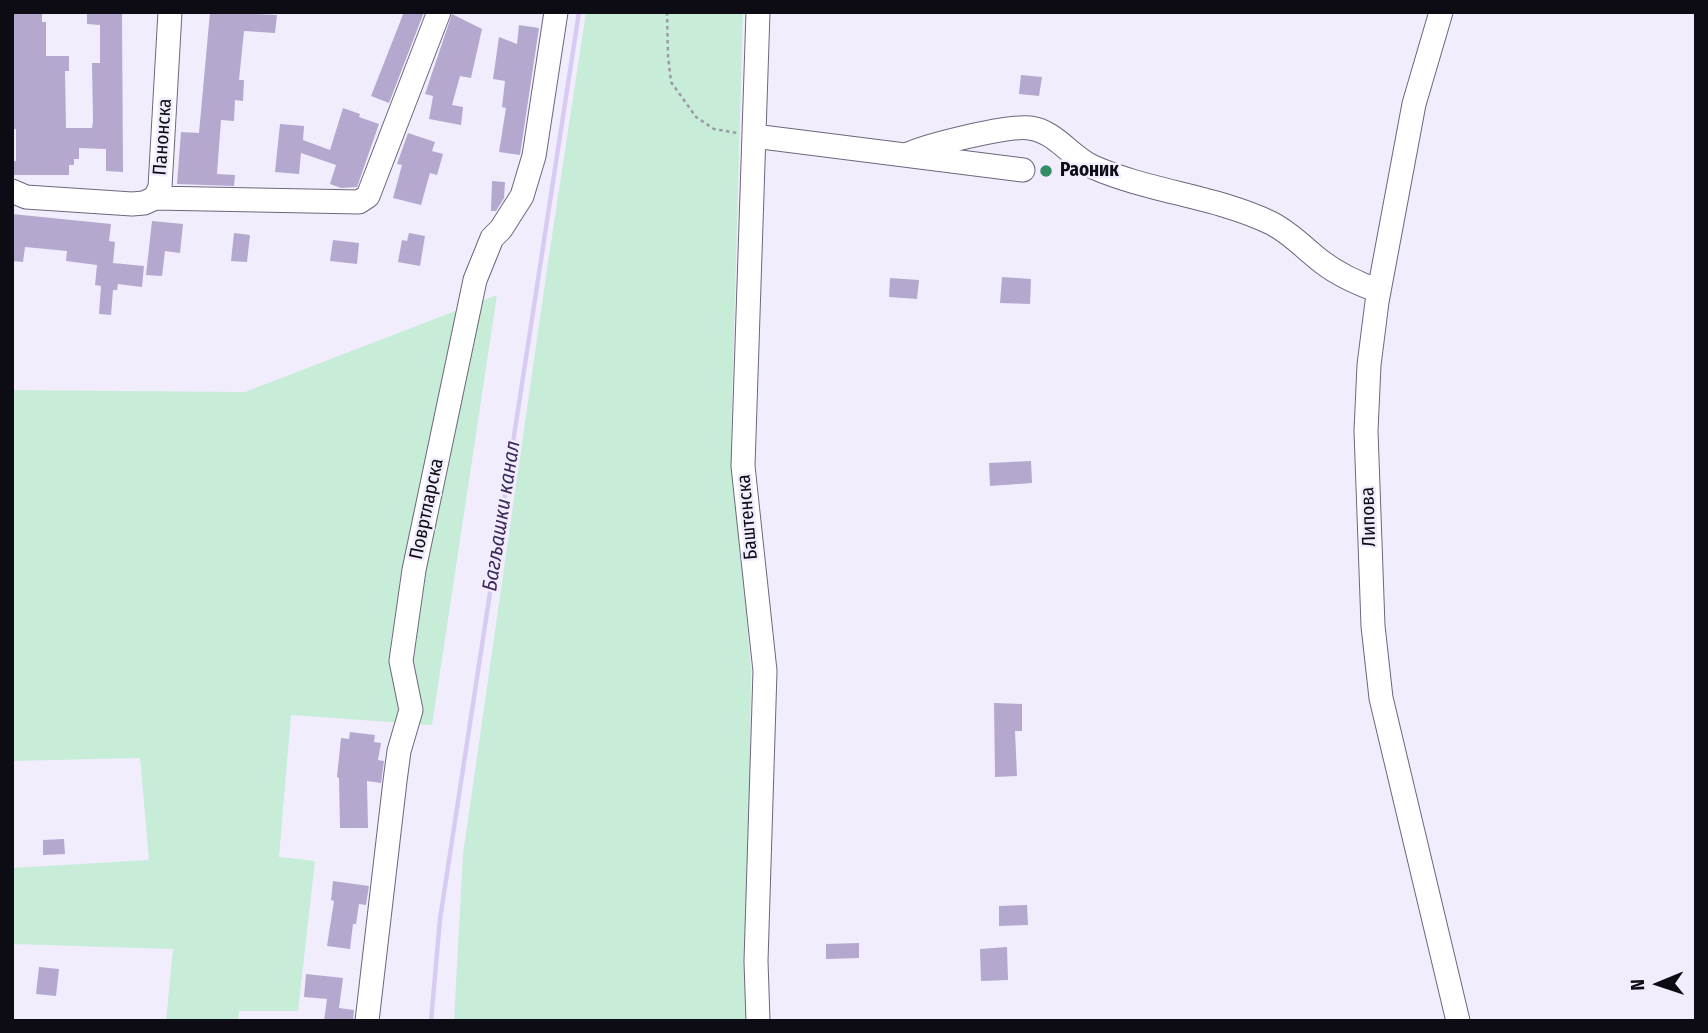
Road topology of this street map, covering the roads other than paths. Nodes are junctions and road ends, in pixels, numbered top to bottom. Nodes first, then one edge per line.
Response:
1 (170, 12) edge
2 (439, 12) edge
3 (556, 12) edge
4 (758, 12) edge
5 (1441, 12) edge
6 (754, 136) junction
7 (906, 155) junction
8 (1023, 170) dead end
9 (12, 191) edge
10 (155, 198) junction
11 (1379, 291) junction
12 (367, 1021) edge
13 (758, 1021) edge
14 (1458, 1021) edge

1 - 10 street, Панонска
2 - 10 street
3 - 12 street, Повртларска
4 - 6 street, Баштенска
5 - 11 street, Липова
6 - 7 street
6 - 13 street, Баштенска
7 - 8 street
7 - 11 street
9 - 10 street, Панонска
11 - 14 street, Липова

